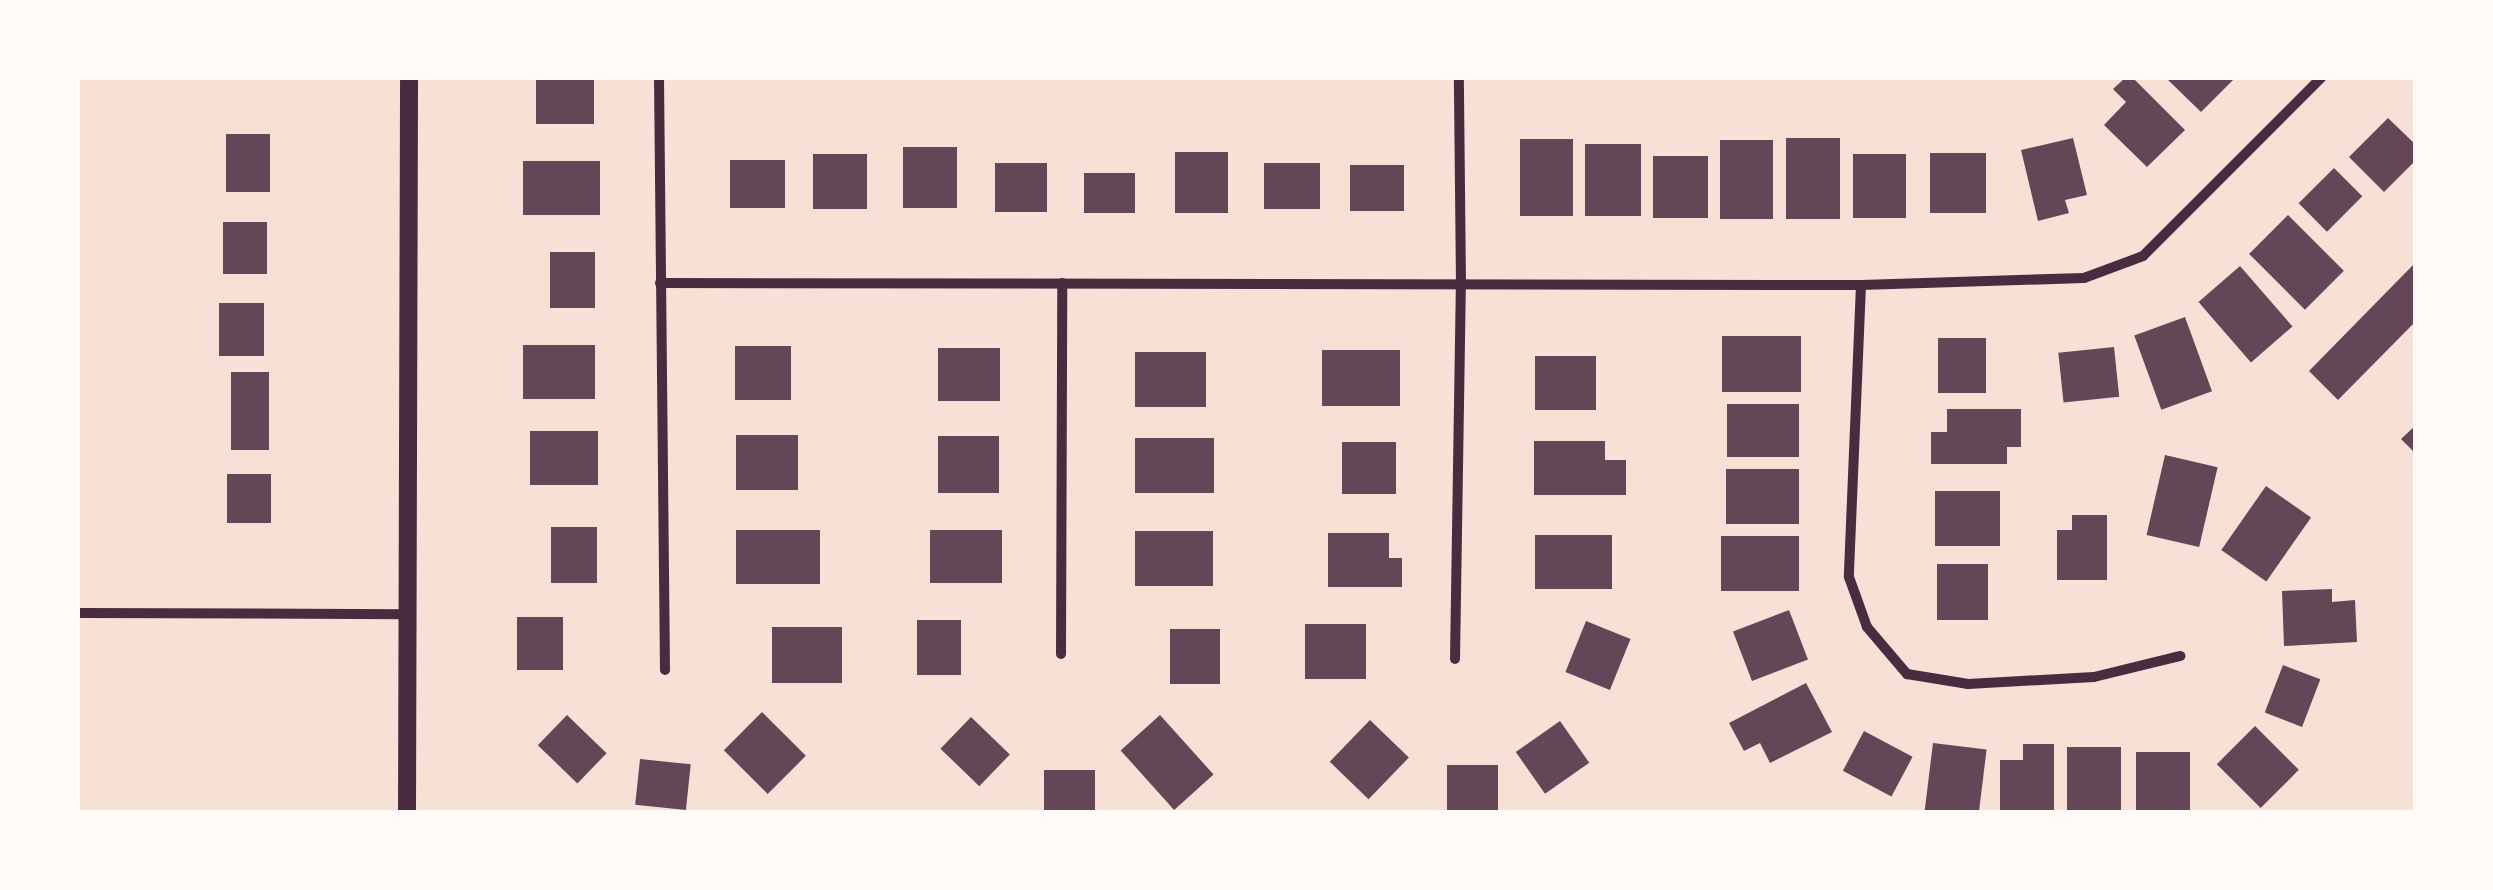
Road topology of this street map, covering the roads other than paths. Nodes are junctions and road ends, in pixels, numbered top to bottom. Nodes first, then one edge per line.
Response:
1 (409, 78) edge
2 (659, 78) edge
3 (1458, 78) edge
4 (2321, 78) edge
5 (660, 283) junction
6 (1062, 283) junction
7 (1461, 284) junction
8 (1861, 284) junction
9 (78, 613) edge
10 (406, 614) junction
11 (1061, 654) dead end
12 (2180, 656) dead end
13 (1455, 659) dead end
14 (665, 670) dead end
15 (406, 812) edge

1 - 10 main road
2 - 5 street
3 - 7 street
4 - 8 street
5 - 6 street
5 - 14 street
6 - 7 street
6 - 11 street
7 - 8 street
7 - 13 street
8 - 12 street
9 - 10 street
10 - 15 main road

